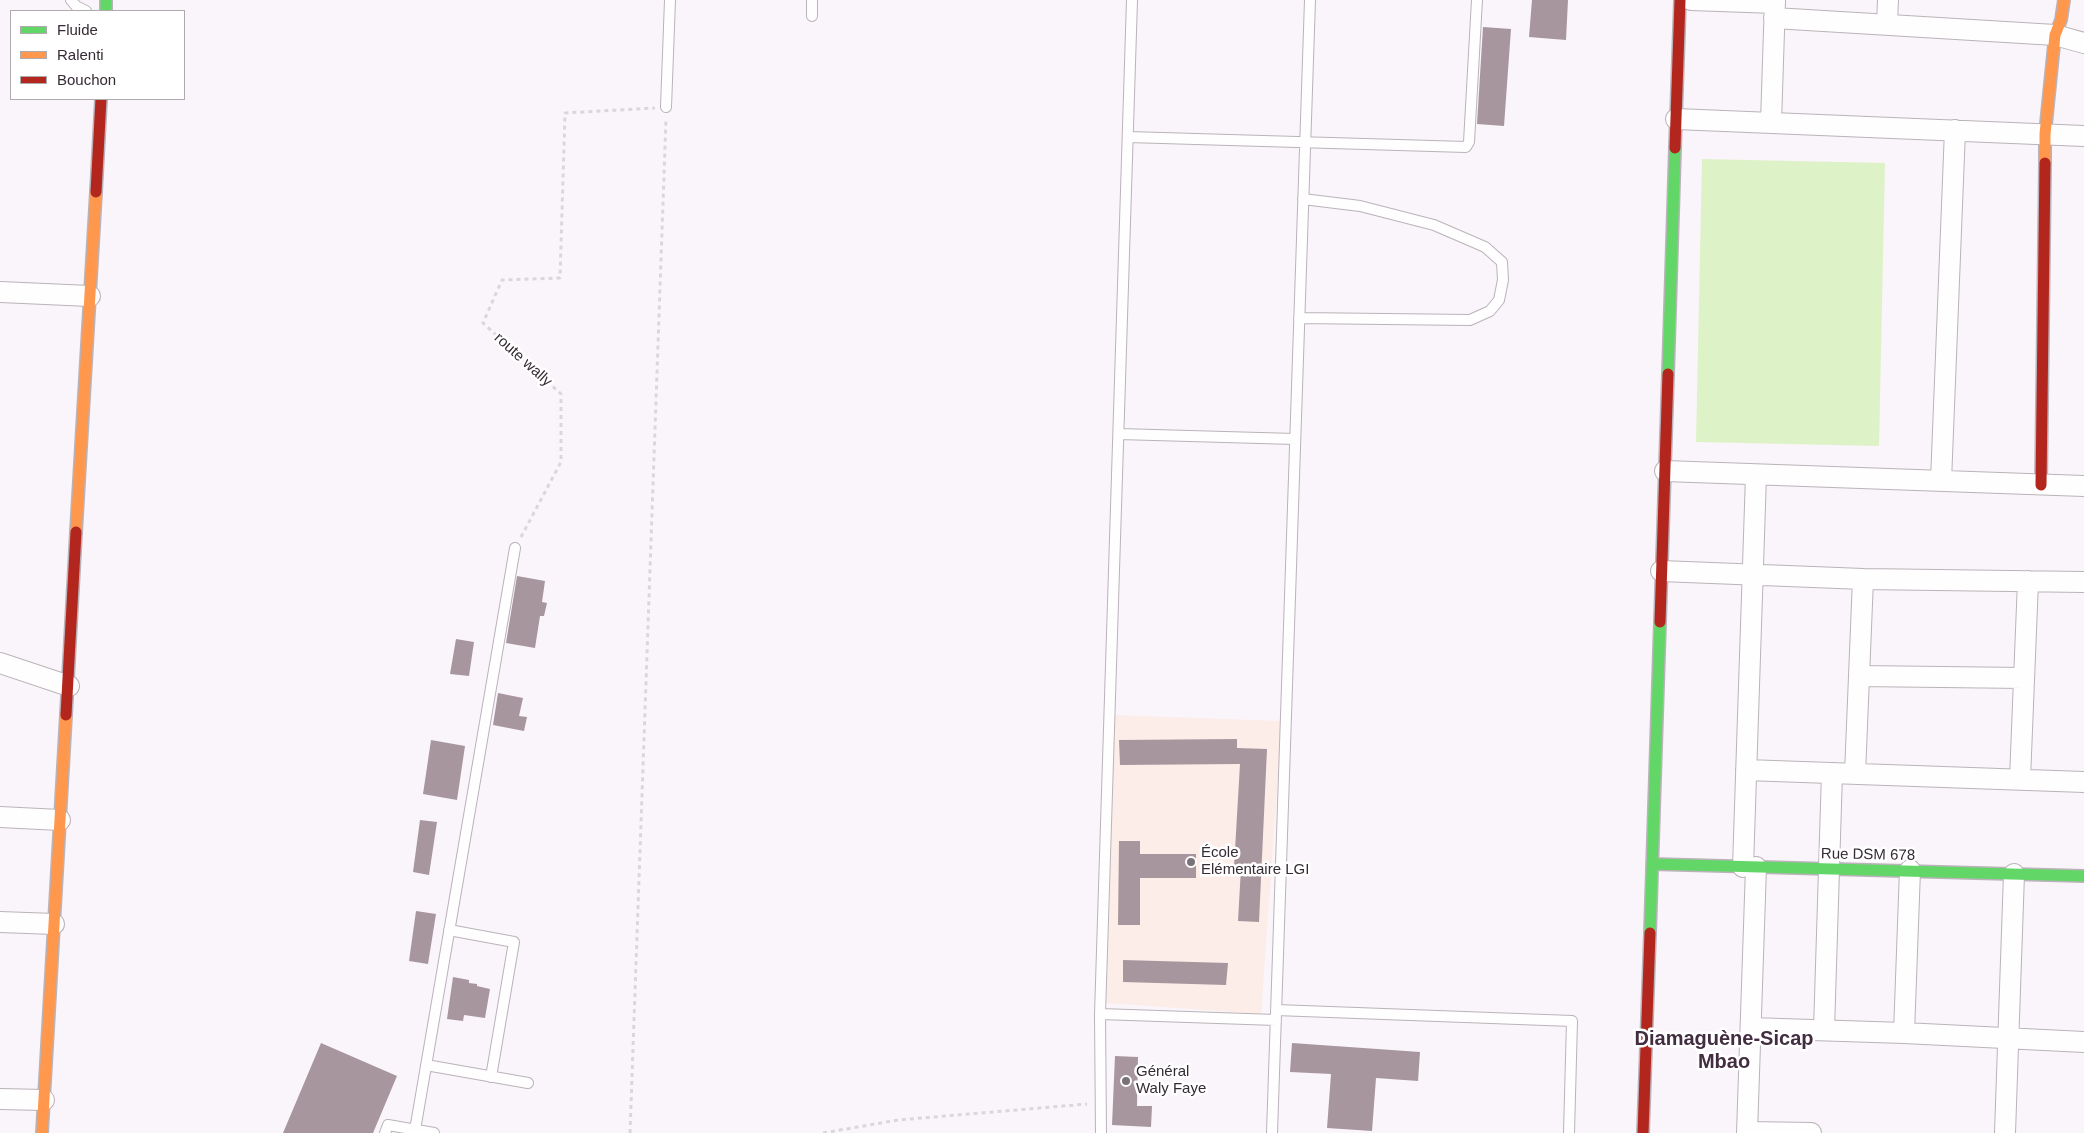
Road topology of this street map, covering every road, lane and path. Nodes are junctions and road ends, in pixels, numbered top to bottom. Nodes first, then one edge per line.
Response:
1 (71, 0) edge
2 (670, 0) edge
3 (812, 0) edge
4 (1132, 0) edge
5 (1310, 0) edge
6 (1477, 0) edge
7 (1680, 0) edge
8 (1691, 0) edge
9 (1888, 0) edge
10 (2064, 0) edge
11 (1775, 7) edge
12 (84, 10) edge
13 (812, 16) dead end
14 (1887, 24) junction
15 (2055, 36) junction
16 (2084, 43) edge
17 (101, 100) edge
18 (666, 107) junction
19 (1676, 119) junction
20 (1771, 123) junction
21 (1955, 130) junction
22 (2045, 134) junction
23 (2084, 136) edge
24 (1128, 137) junction
25 (1305, 141) junction
26 (1303, 199) junction
27 (0, 292) edge
28 (90, 296) junction
29 (1299, 318) junction
30 (1119, 434) junction
31 (1295, 439) junction
32 (1665, 471) junction
33 (1756, 475) junction
34 (1941, 481) junction
35 (2041, 485) junction
36 (2084, 486) edge
37 (515, 548) joint
38 (1661, 571) junction
39 (1753, 574) junction
40 (1863, 579) junction
41 (2028, 581) junction
42 (2084, 582) edge
43 (0, 663) edge
44 (1859, 676) junction
45 (2024, 678) junction
46 (69, 686) junction
47 (1746, 770) junction
48 (1832, 773) junction
49 (1855, 774) junction
50 (2020, 780) junction
51 (2084, 782) edge
52 (0, 818) edge
53 (60, 820) junction
54 (1652, 864) junction
55 (1749, 867) junction
56 (1828, 869) junction
57 (1910, 870) junction
58 (2014, 874) junction
59 (2084, 876) edge
60 (0, 922) edge
61 (54, 924) junction
62 (449, 930) junction
63 (1100, 1014) junction
64 (1276, 1015) junction
65 (1751, 1028) junction
66 (1824, 1030) junction
67 (1904, 1033) junction
68 (2008, 1038) junction
69 (2084, 1042) edge
70 (426, 1066) junction
71 (491, 1077) junction
72 (528, 1083) dead end
73 (0, 1099) edge
74 (44, 1100) junction
75 (1100, 1102) junction
76 (414, 1130) junction
77 (1747, 1132) edge
78 (42, 1133) edge
79 (385, 1133) edge
80 (434, 1133) edge
81 (630, 1133) edge
82 (824, 1133) edge
83 (1101, 1133) edge
84 (1272, 1133) edge
85 (1569, 1133) edge
86 (1643, 1133) edge
87 (1811, 1133) edge
88 (2005, 1133) edge

1 - 12 lane
2 - 18 lane
3 - 13 lane
4 - 24 lane
5 - 25 lane
6 - 25 lane
7 - 19 street
8 - 11 street
9 - 14 street
10 - 15 street
11 - 14 street
11 - 20 street
14 - 15 street
15 - 16 street
15 - 22 street
17 - 28 street
18 - 37 path, route wally
18 - 81 path
19 - 20 street
19 - 32 street
20 - 21 street
21 - 22 street
21 - 34 street
22 - 23 street
22 - 35 street
24 - 25 lane
24 - 30 lane
25 - 26 lane
26 - 29 lane
26 - 29 lane
27 - 28 street
28 - 46 street
29 - 31 lane
30 - 31 lane
30 - 63 lane
31 - 64 lane
32 - 33 street
32 - 38 street
33 - 34 street
33 - 39 street
34 - 35 street
35 - 36 street
37 - 62 lane
38 - 39 street
38 - 54 street
39 - 40 street
39 - 47 street
40 - 41 street
40 - 44 street
41 - 42 street
41 - 45 street
43 - 46 street
44 - 45 street
44 - 49 street
45 - 50 street
46 - 53 street
47 - 48 street
47 - 55 street
48 - 49 street
48 - 56 street
49 - 50 street
50 - 51 street
52 - 53 street
53 - 61 street
54 - 55 street, Rue DSM 678
54 - 86 street
55 - 56 street, Rue DSM 678
55 - 65 street
56 - 57 street, Rue DSM 678
56 - 66 street
57 - 58 street, Rue DSM 678
57 - 67 street
58 - 59 street, Rue DSM 678
58 - 68 street
60 - 61 street
61 - 74 street
62 - 70 lane
62 - 71 lane
63 - 64 lane
63 - 75 lane
64 - 84 lane
64 - 85 lane
65 - 66 street
65 - 77 street
66 - 67 street
67 - 68 street
68 - 69 street
68 - 88 street
70 - 71 lane
70 - 76 lane
71 - 72 lane
73 - 74 street
74 - 78 street
75 - 82 path
75 - 83 lane
76 - 79 lane
76 - 80 lane
77 - 87 street

